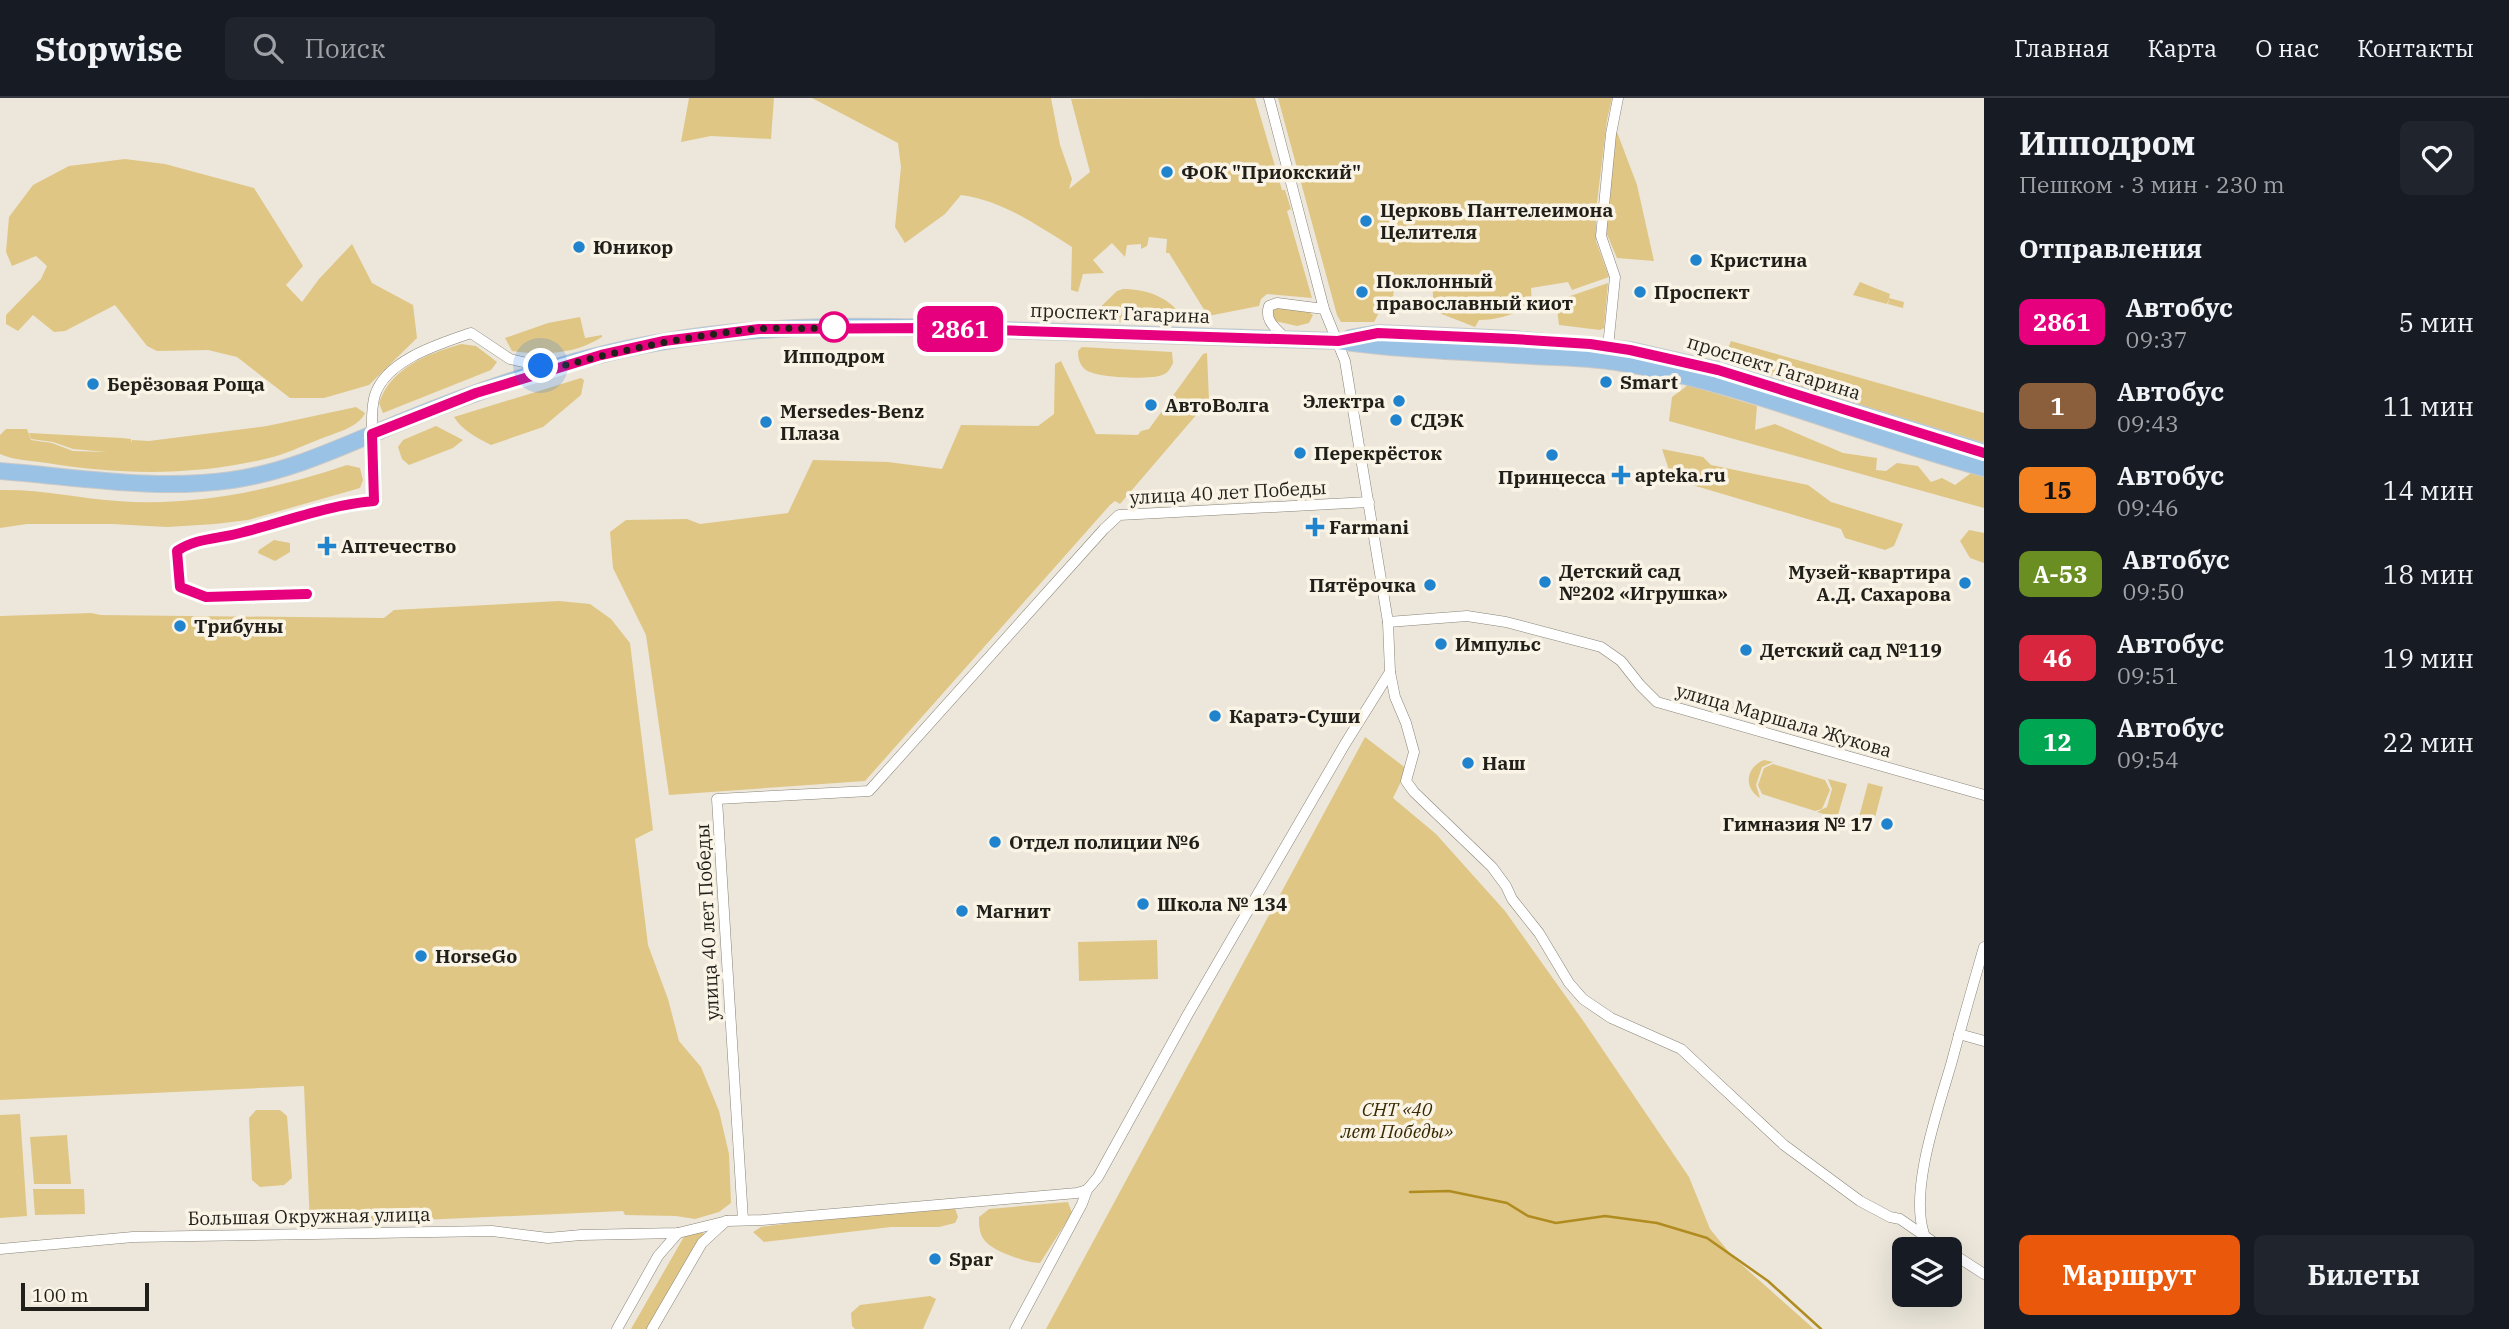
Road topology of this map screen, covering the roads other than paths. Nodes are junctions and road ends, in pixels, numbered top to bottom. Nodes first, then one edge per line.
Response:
1 (1269, 98) edge
2 (1618, 98) edge
3 (1324, 309) junction
4 (1287, 340) junction
5 (1338, 341) junction
6 (1608, 347) junction
7 (555, 368) junction
8 (372, 434) junction
9 (1984, 453) edge
10 (0, 464) edge
11 (1984, 468) edge
12 (0, 471) edge
13 (52, 475) junction
14 (1369, 502) junction
15 (1388, 622) junction
16 (1390, 672) junction
17 (1984, 795) edge
18 (1984, 947) edge
19 (1959, 1034) junction
20 (1984, 1041) edge
21 (1087, 1190) junction
22 (1920, 1205) junction
23 (1900, 1219) junction
24 (743, 1220) junction
25 (727, 1221) junction
26 (678, 1233) junction
27 (1924, 1234) junction
28 (1928, 1237) edge
29 (0, 1249) edge
30 (1962, 1260) edge
31 (1984, 1275) edge
32 (617, 1329) edge
33 (652, 1329) edge
34 (1015, 1329) edge

1 - 3 street
2 - 6 street
3 - 4 street
3 - 5 street
4 - 5 main road, проспект Гагарина
4 - 7 main road, проспект Гагарина
5 - 6 main road, проспект Гагарина
5 - 11 main road, проспект Гагарина
5 - 14 street
6 - 9 main road, проспект Гагарина
7 - 8 main road, проспект Гагарина
7 - 8 street
8 - 13 main road, проспект Гагарина
10 - 13 main road
12 - 13 main road
14 - 15 street
14 - 24 street, улица 40 лет Победы
15 - 16 street
15 - 17 street, улица Маршала Жукова
16 - 21 street
16 - 23 street
18 - 19 street
19 - 20 street
19 - 22 street
21 - 24 street
21 - 34 street
22 - 23 street
22 - 27 street
23 - 27 street
24 - 25 street, Большая Окружная улица
25 - 26 street, Большая Окружная улица
25 - 33 street
26 - 29 street, Большая Окружная улица
26 - 32 street
27 - 28 street
30 - 31 street

